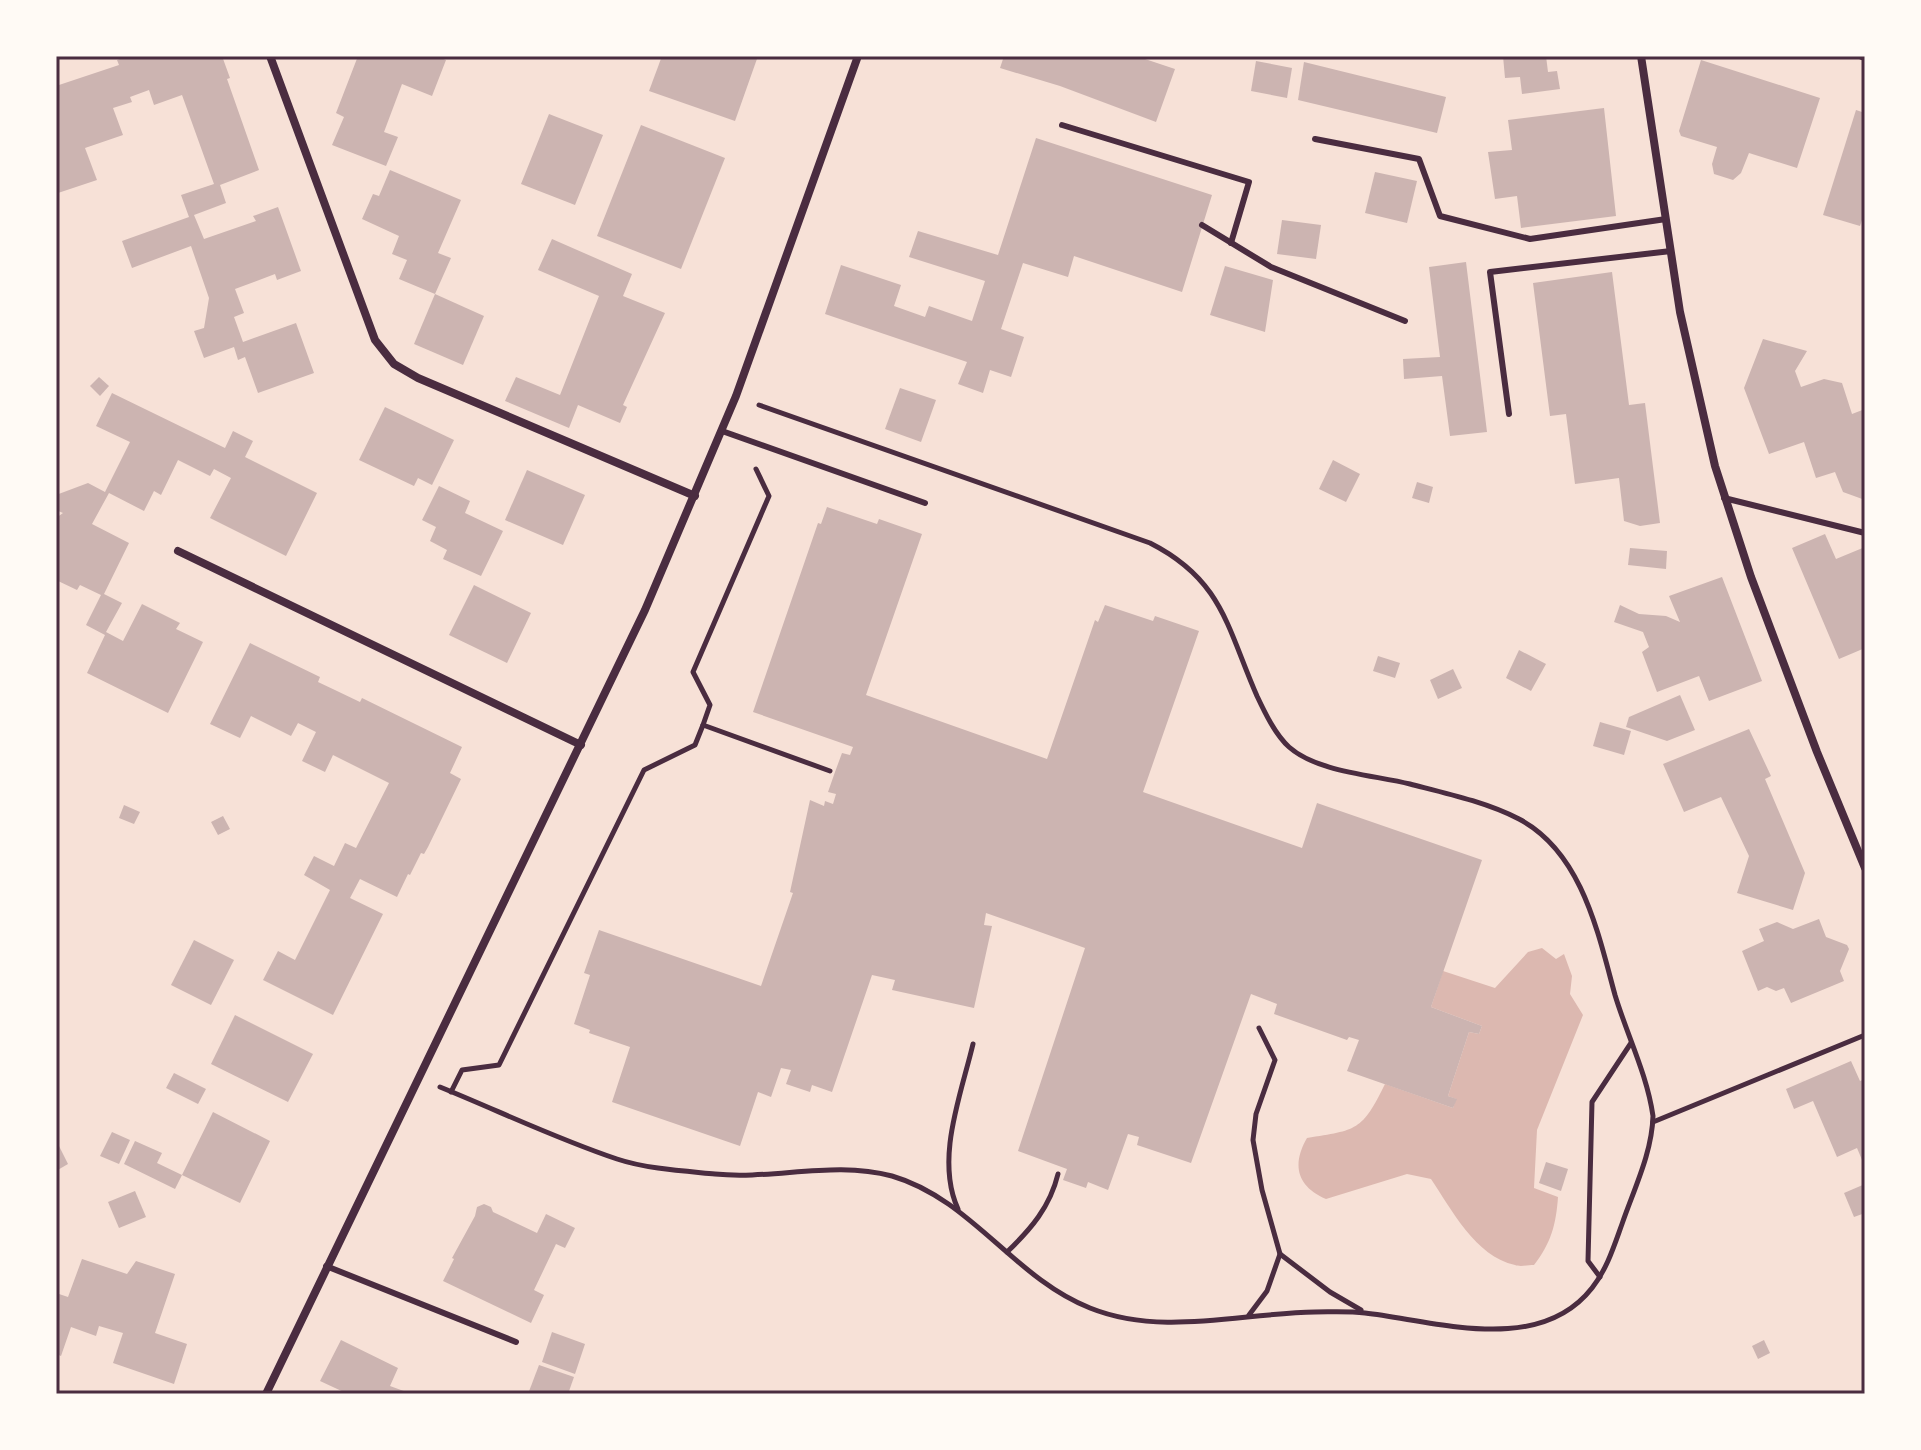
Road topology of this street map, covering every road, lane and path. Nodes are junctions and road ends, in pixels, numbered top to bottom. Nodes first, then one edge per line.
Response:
1 (270, 56) edge
2 (858, 56) edge
3 (1641, 56) edge
4 (1062, 125) dead end
5 (1315, 139) dead end
6 (1666, 219) junction
7 (1202, 225) dead end
8 (1231, 243) junction
9 (1671, 251) junction
10 (1405, 321) dead end
11 (736, 396) junction
12 (779, 413) junction
13 (1509, 414) dead end
14 (722, 431) junction
15 (766, 446) junction
16 (695, 496) junction
17 (1724, 498) junction
18 (925, 503) dead end
19 (1865, 533) edge
20 (178, 551) dead end
21 (703, 725) junction
22 (581, 745) junction
23 (830, 771) dead end
24 (1865, 868) edge
25 (1259, 1028) dead end
26 (1865, 1035) edge
27 (1631, 1043) junction
28 (973, 1044) dead end
29 (417, 1078) junction
30 (451, 1092) junction
31 (1653, 1122) junction
32 (1058, 1174) dead end
33 (958, 1210) junction
34 (1007, 1252) junction
35 (1280, 1254) junction
36 (326, 1266) junction
37 (1600, 1277) junction
38 (1366, 1313) junction
39 (1249, 1316) junction
40 (516, 1342) dead end
41 (266, 1394) edge

1 - 16 street
2 - 11 street
3 - 6 street
4 - 8 lane
5 - 6 lane
6 - 9 street
7 - 8 lane
8 - 10 lane
9 - 13 lane
9 - 17 street
11 - 12 path
11 - 14 street
12 - 15 path
12 - 27 path
14 - 15 lane
14 - 16 street
15 - 18 lane
15 - 21 path
16 - 22 street
17 - 19 lane
17 - 24 street
20 - 22 street
21 - 23 path
21 - 30 path
22 - 29 street
25 - 35 path
26 - 31 path
27 - 31 path
27 - 37 path
28 - 33 path
29 - 30 path
29 - 36 street
30 - 33 path
31 - 37 path
32 - 34 path
33 - 34 path
34 - 39 path
35 - 38 path
35 - 39 path
36 - 40 lane
36 - 41 street
37 - 38 path
38 - 39 path

